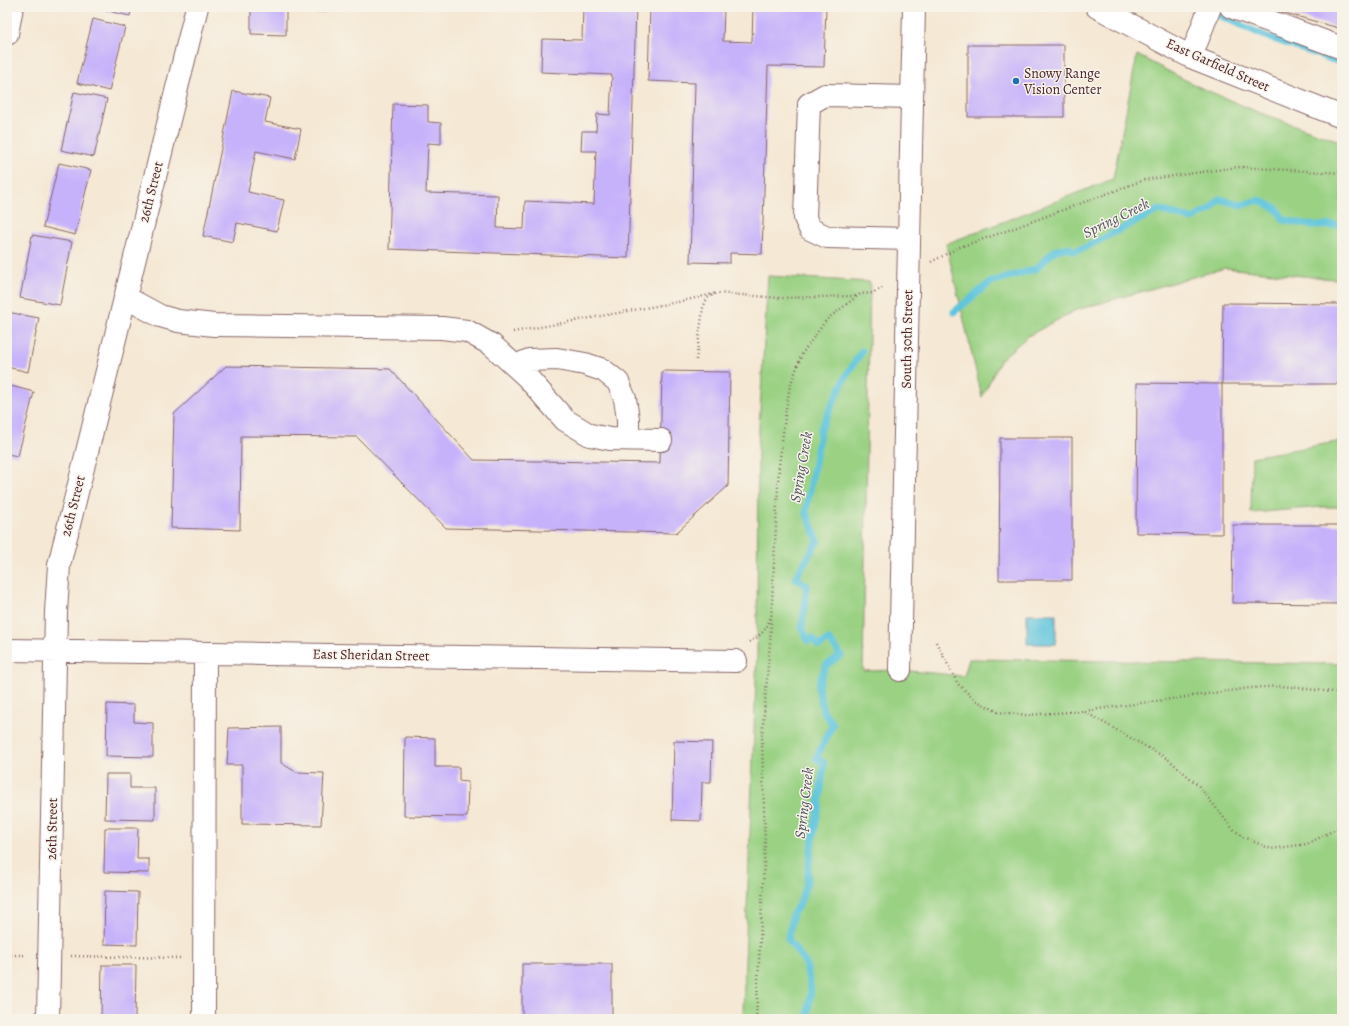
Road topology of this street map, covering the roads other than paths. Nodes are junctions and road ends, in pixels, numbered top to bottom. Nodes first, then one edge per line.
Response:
1 (12, 7) edge
2 (197, 7) edge
3 (914, 7) edge
4 (1096, 7) edge
5 (1210, 7) edge
6 (1231, 7) edge
7 (7, 34) edge
8 (1342, 48) edge
9 (1191, 57) junction
10 (912, 97) junction
11 (1342, 117) edge
12 (909, 239) junction
13 (125, 297) junction
14 (515, 366) junction
15 (628, 439) junction
16 (661, 440) dead end
17 (7, 650) edge
18 (55, 650) junction
19 (205, 653) junction
20 (736, 661) road end
21 (900, 670) dead end
22 (48, 1019) edge
23 (204, 1019) edge

1 - 7 street
2 - 13 street, 26th Street
3 - 10 street, South 30th Street
4 - 9 street, East Garfield Street
5 - 9 street
6 - 8 street
9 - 11 street, East Garfield Street
10 - 12 street, South 30th Street
10 - 12 street
12 - 21 street, South 30th Street
13 - 14 street
13 - 18 street, 26th Street
14 - 15 street
14 - 15 street
15 - 16 street
17 - 18 street, East Sheridan Street
18 - 19 street, East Sheridan Street
18 - 22 street, 26th Street
19 - 20 street, East Sheridan Street
19 - 23 street

